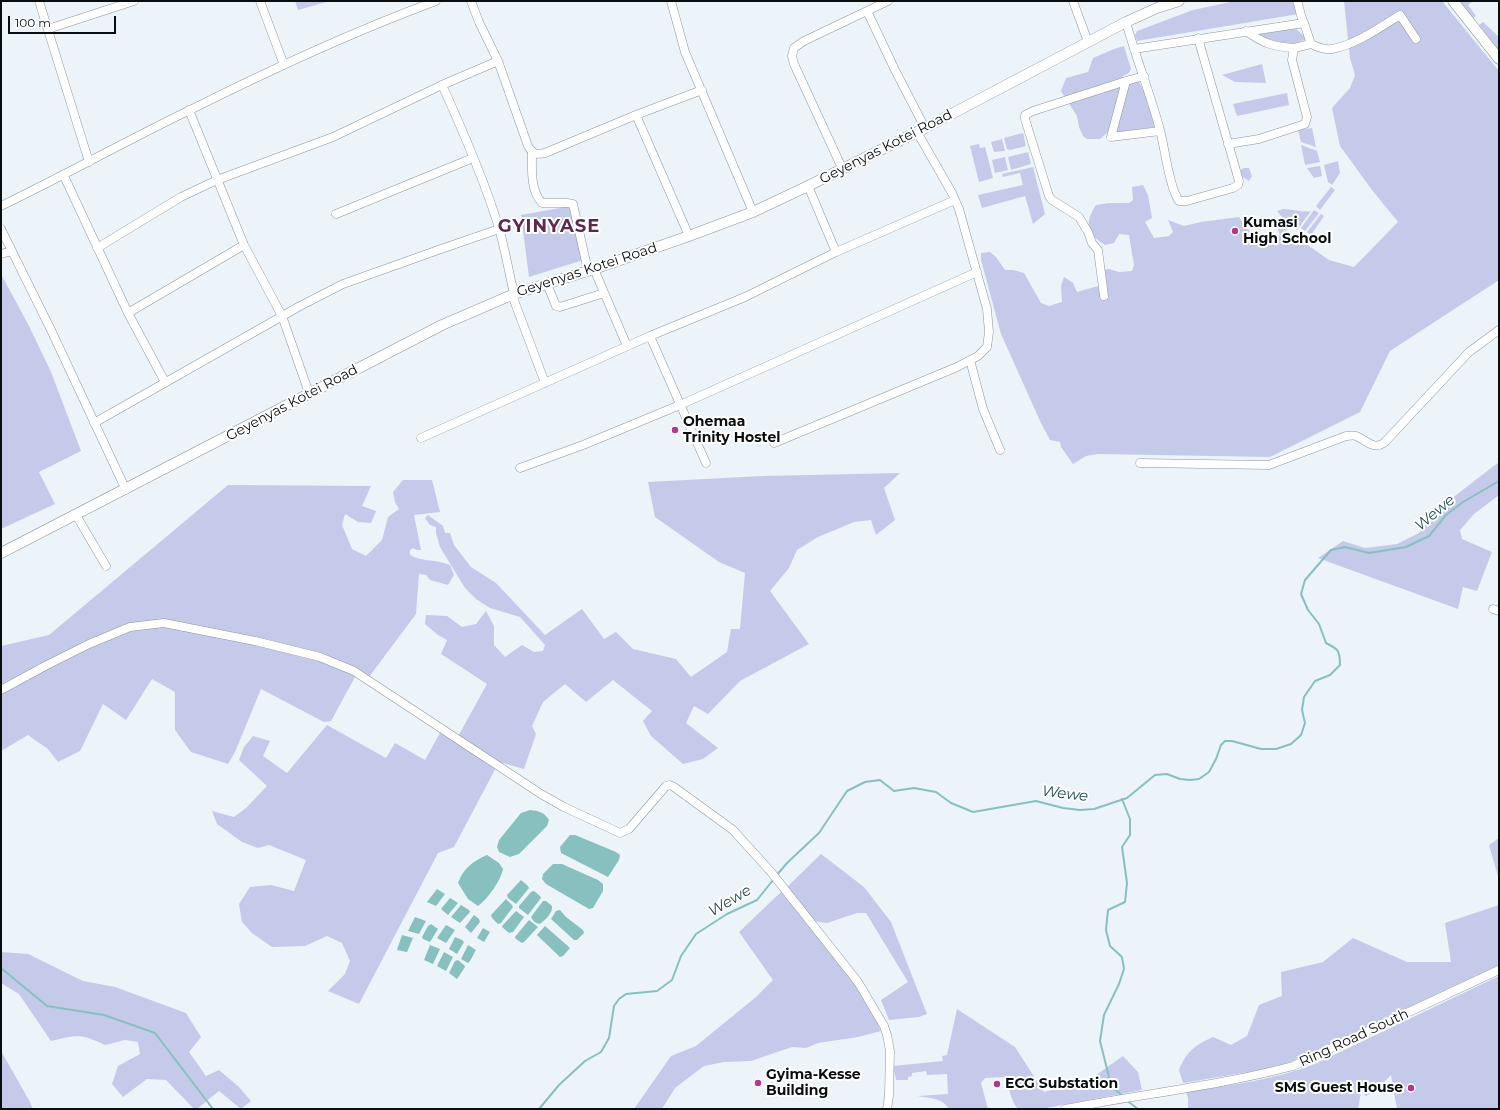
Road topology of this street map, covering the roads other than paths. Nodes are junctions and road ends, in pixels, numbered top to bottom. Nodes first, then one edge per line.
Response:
1 (39, 1) edge
2 (134, 1) edge
3 (260, 1) edge
4 (436, 1) edge
5 (471, 1) edge
6 (671, 1) edge
7 (888, 1) edge
8 (1073, 1) edge
9 (1178, 1) edge
10 (1297, 1) edge
11 (1453, 1) edge
12 (867, 11) junction
13 (1126, 22) junction
14 (1304, 23) junction
15 (48, 29) junction
16 (1246, 31) junction
17 (1198, 38) junction
18 (1416, 39) dead end
19 (1088, 42) junction
20 (1311, 44) junction
21 (1134, 48) junction
22 (1294, 48) junction
23 (1499, 59) edge
24 (498, 61) junction
25 (284, 65) junction
26 (1144, 76) junction
27 (1126, 81) junction
28 (442, 85) junction
29 (702, 90) junction
30 (189, 110) junction
31 (636, 115) junction
32 (921, 130) junction
33 (1160, 131) junction
34 (1228, 144) junction
35 (532, 152) junction
36 (473, 158) junction
37 (90, 162) junction
38 (842, 168) junction
39 (64, 176) junction
40 (216, 180) junction
41 (808, 186) junction
42 (955, 200) junction
43 (1, 206) edge
44 (753, 212) junction
45 (336, 214) dead end
46 (1, 229) edge
47 (499, 229) junction
48 (690, 236) junction
49 (244, 245) junction
50 (97, 248) junction
51 (12, 251) junction
52 (836, 252) junction
53 (1, 254) edge
54 (591, 270) junction
55 (977, 272) junction
56 (546, 284) junction
57 (604, 293) junction
58 (513, 294) junction
59 (1104, 296) dead end
60 (128, 313) junction
61 (282, 316) junction
62 (1499, 330) edge
63 (650, 336) junction
64 (627, 346) junction
65 (970, 360) junction
66 (165, 382) junction
67 (544, 383) junction
68 (309, 393) junction
69 (680, 405) junction
70 (94, 423) junction
71 (421, 438) dead end
72 (774, 443) dead end
73 (1000, 450) dead end
74 (1140, 462) dead end
75 (706, 463) dead end
76 (520, 468) dead end
77 (126, 490) junction
78 (76, 515) junction
79 (1, 553) edge
80 (106, 566) dead end
81 (1, 690) edge
82 (1499, 970) edge
83 (887, 1109) edge
84 (1065, 1109) edge

1 - 15 street
2 - 15 street
3 - 25 street
4 - 25 street
5 - 24 street
6 - 29 street
7 - 12 street
8 - 19 street
9 - 13 street, Geyenyas Kotei Road
10 - 14 street
11 - 23 street
12 - 32 street
12 - 38 street
13 - 19 street, Geyenyas Kotei Road
13 - 21 street
14 - 16 street
14 - 20 street
15 - 37 street
16 - 17 street
16 - 22 street
17 - 21 street
17 - 34 street
18 - 20 street
19 - 32 street, Geyenyas Kotei Road
20 - 22 street
21 - 26 street
22 - 34 street
24 - 28 street
24 - 35 street
25 - 30 street
26 - 27 street
26 - 33 street
27 - 33 street
27 - 59 street
28 - 36 street
28 - 40 street
29 - 31 street
29 - 44 street
30 - 37 street
30 - 40 street
31 - 35 street
31 - 48 street
32 - 38 street, Geyenyas Kotei Road
32 - 42 street
33 - 34 street
35 - 54 street
36 - 45 street
36 - 47 street
37 - 39 street
38 - 41 street, Geyenyas Kotei Road
39 - 43 street
39 - 50 street
40 - 49 street
40 - 50 street
41 - 44 street, Geyenyas Kotei Road
41 - 52 street
42 - 52 street
42 - 55 street
44 - 48 street, Geyenyas Kotei Road
46 - 51 street
47 - 58 street
47 - 61 street
48 - 54 street, Geyenyas Kotei Road
49 - 60 street
49 - 61 street
50 - 60 street
51 - 53 street
51 - 70 street
52 - 63 street
54 - 56 street, Geyenyas Kotei Road
54 - 57 street
55 - 65 street
55 - 69 street
56 - 57 street
56 - 58 street, Geyenyas Kotei Road
57 - 64 street
58 - 67 street
58 - 68 street, Geyenyas Kotei Road
60 - 66 street
61 - 66 street
61 - 68 street
62 - 74 street
63 - 64 street
63 - 69 street
64 - 67 street
65 - 72 street
65 - 73 street
66 - 70 street
67 - 71 street
68 - 77 street, Geyenyas Kotei Road
69 - 75 street
69 - 76 street
70 - 77 street
77 - 78 street, Geyenyas Kotei Road
78 - 79 street, Geyenyas Kotei Road
78 - 80 street
81 - 83 street
82 - 84 street, Ring Road South

